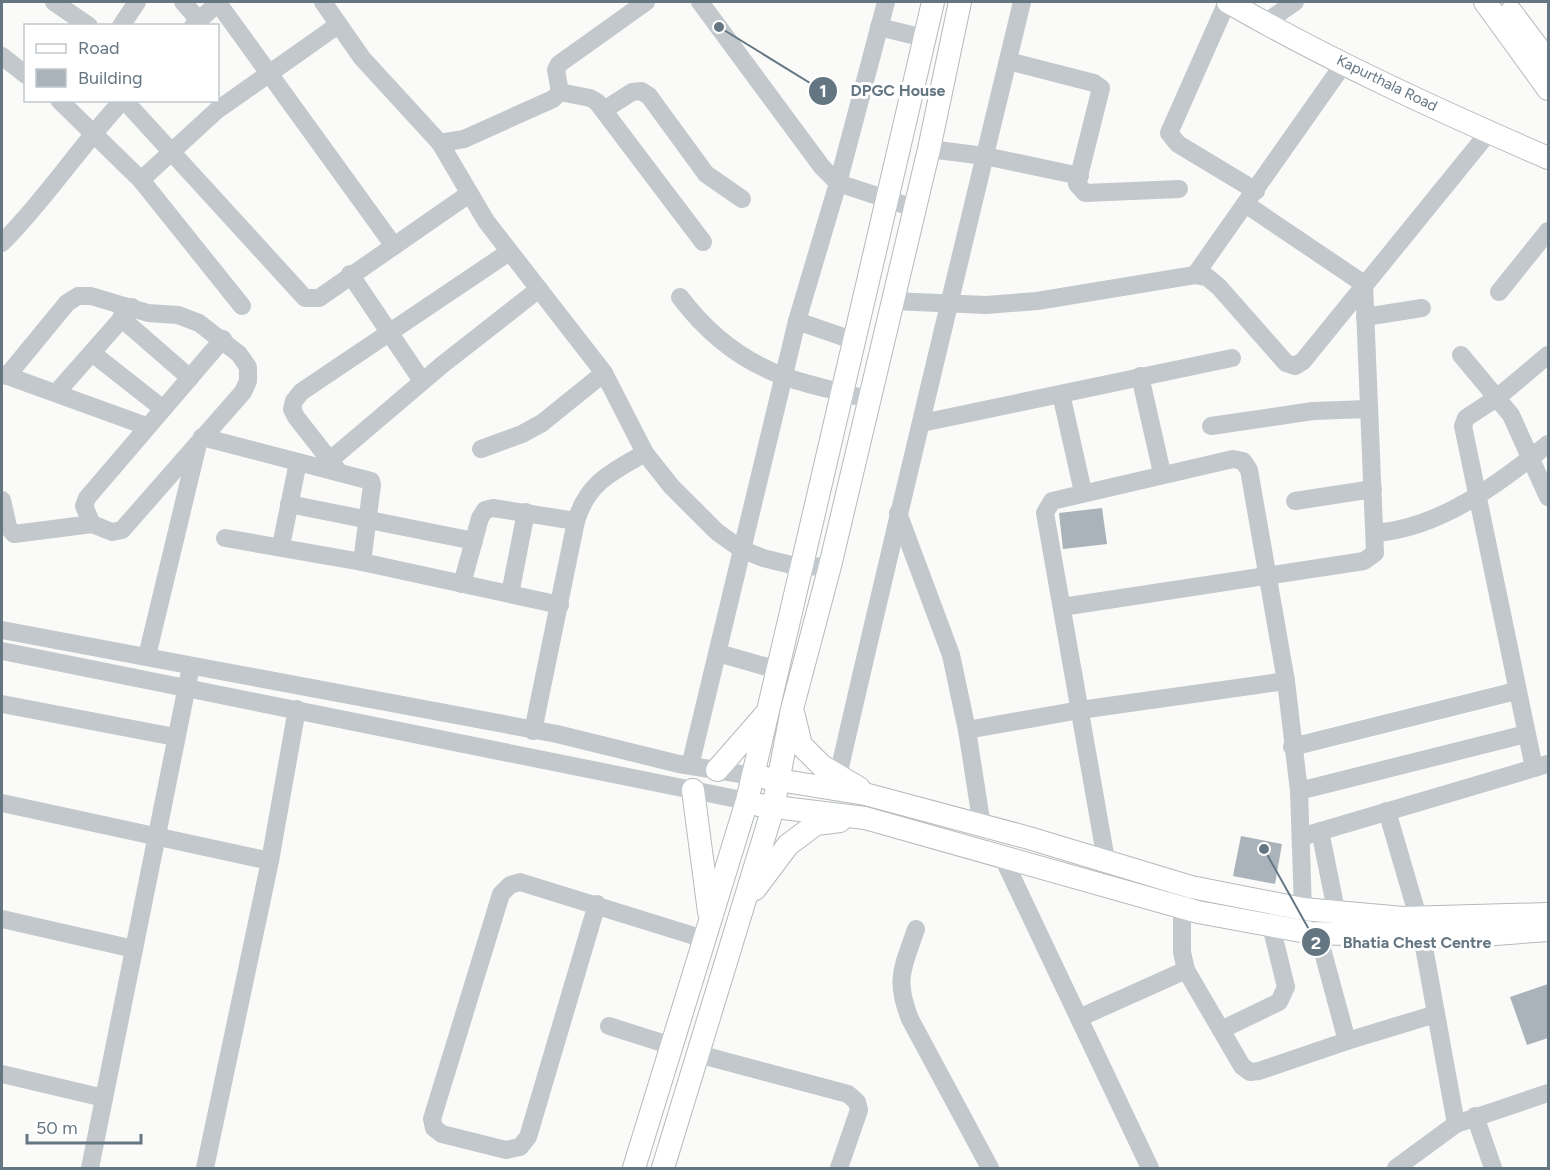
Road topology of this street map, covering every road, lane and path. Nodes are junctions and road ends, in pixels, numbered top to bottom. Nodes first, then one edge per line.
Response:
1 (54, 2) edge
2 (137, 2) edge
3 (183, 2) edge
4 (219, 2) edge
5 (323, 2) edge
6 (646, 2) edge
7 (700, 2) edge
8 (886, 2) edge
9 (933, 2) edge
10 (960, 2) edge
11 (1023, 2) edge
12 (1228, 2) edge
13 (1295, 2) edge
14 (1485, 2) edge
15 (1511, 4) edge
16 (196, 22) edge
17 (1265, 23) junction
18 (85, 24) edge
19 (122, 24) edge
20 (338, 25) junction
21 (879, 27) junction
22 (924, 38) junction
23 (2, 56) edge
24 (1008, 61) junction
25 (1548, 61) edge
26 (1345, 62) junction
27 (269, 72) junction
28 (24, 73) edge
29 (1548, 89) edge
30 (560, 92) junction
31 (61, 102) edge
32 (121, 102) edge
33 (125, 102) edge
34 (604, 110) junction
35 (1489, 132) junction
36 (92, 134) junction
37 (440, 142) junction
38 (929, 149) junction
39 (172, 150) junction
40 (985, 156) junction
41 (1548, 158) edge
42 (1080, 176) junction
43 (141, 180) junction
44 (838, 183) junction
45 (1179, 189) dead end
46 (469, 195) junction
47 (1251, 198) junction
48 (742, 199) dead end
49 (888, 200) junction
50 (914, 208) junction
51 (1548, 231) edge
52 (703, 242) dead end
53 (2, 243) edge
54 (394, 246) junction
55 (509, 252) junction
56 (350, 274) junction
57 (1195, 275) junction
58 (1364, 284) junction
59 (539, 289) junction
60 (1498, 292) dead end
61 (680, 297) dead end
62 (892, 301) junction
63 (242, 306) dead end
64 (949, 306) junction
65 (1422, 309) dead end
66 (126, 313) junction
67 (1365, 317) junction
68 (797, 321) junction
69 (390, 333) junction
70 (223, 339) junction
71 (855, 341) junction
72 (92, 353) junction
73 (1461, 355) dead end
74 (1548, 355) edge
75 (1232, 358) dead end
76 (604, 373) junction
77 (4, 375) edge
78 (1140, 375) junction
79 (783, 376) junction
80 (190, 378) junction
81 (422, 381) junction
82 (843, 391) junction
83 (57, 392) junction
84 (1061, 394) junction
85 (1498, 397) junction
86 (868, 400) junction
87 (162, 408) junction
88 (1368, 409) junction
89 (922, 423) junction
90 (146, 426) junction
91 (1210, 426) dead end
92 (200, 440) junction
93 (1548, 444) edge
94 (481, 449) dead end
95 (645, 453) junction
96 (1532, 458) junction
97 (298, 462) junction
98 (334, 467) junction
99 (1162, 473) junction
100 (1372, 489) junction
101 (1083, 492) junction
102 (1478, 495) junction
103 (1548, 497) edge
104 (2, 500) edge
105 (1296, 501) dead end
106 (289, 504) junction
107 (526, 512) junction
108 (898, 513) junction
109 (367, 518) junction
110 (576, 521) junction
111 (92, 524) junction
112 (1375, 533) junction
113 (225, 538) dead end
114 (474, 541) junction
115 (281, 546) junction
116 (741, 549) junction
117 (362, 562) junction
118 (830, 566) junction
119 (800, 567) junction
120 (1269, 574) junction
121 (462, 584) junction
122 (510, 594) junction
123 (560, 604) junction
124 (1062, 607) junction
125 (2, 630) edge
126 (2, 651) edge
127 (718, 653) junction
128 (147, 656) junction
129 (191, 665) junction
130 (778, 670) junction
131 (1286, 681) junction
132 (187, 687) junction
133 (1516, 692) junction
134 (2, 705) edge
135 (297, 709) junction
136 (792, 709) junction
137 (1080, 710) junction
138 (768, 712) junction
139 (967, 730) junction
140 (533, 731) junction
141 (1526, 734) junction
142 (175, 737) junction
143 (1292, 747) junction
144 (690, 766) junction
145 (1541, 766) edge
146 (717, 770) junction
147 (753, 776) junction
148 (838, 776) junction
149 (779, 780) junction
150 (693, 790) junction
151 (1299, 791) junction
152 (873, 796) junction
153 (747, 801) junction
154 (2, 803) edge
155 (773, 808) junction
156 (1387, 811) junction
157 (865, 819) junction
158 (982, 826) junction
159 (1320, 831) junction
160 (1301, 837) junction
161 (156, 838) junction
162 (1002, 856) junction
163 (1106, 860) junction
164 (270, 861) junction
165 (746, 902) junction
166 (597, 904) junction
167 (1182, 906) junction
168 (1303, 909) junction
169 (1336, 910) junction
170 (1548, 914) edge
171 (2, 919) edge
172 (1271, 926) junction
173 (1420, 927) junction
174 (707, 929) junction
175 (916, 929) dead end
176 (1548, 930) edge
177 (1318, 933) junction
178 (134, 949) junction
179 (1186, 970) junction
180 (1436, 1014) junction
181 (1079, 1018) junction
182 (609, 1026) dead end
183 (1221, 1030) junction
184 (1347, 1041) junction
185 (672, 1046) junction
186 (698, 1054) junction
187 (2, 1074) edge
188 (1548, 1093) edge
189 (104, 1098) junction
190 (1475, 1116) junction
191 (1456, 1124) junction
192 (90, 1168) edge
193 (205, 1168) edge
194 (634, 1168) edge
195 (663, 1168) edge
196 (840, 1168) edge
197 (990, 1168) edge
198 (1150, 1168) edge
199 (1396, 1168) edge
200 (1493, 1168) edge

1 - 18 street
2 - 19 street
3 - 16 street
4 - 16 street
4 - 27 street
5 - 20 street
6 - 30 street
7 - 44 street
8 - 21 street
9 - 22 main road
10 - 38 main road
11 - 24 street
12 - 17 main road, Kapurthala Road
12 - 47 street
13 - 17 street
14 - 29 main road
15 - 25 main road
17 - 26 main road, Kapurthala Road
20 - 27 street
20 - 37 street
21 - 22 street
21 - 44 street
22 - 49 main road
23 - 28 street
24 - 40 street
24 - 42 street
26 - 35 main road, Kapurthala Road
26 - 47 street
27 - 39 street
27 - 54 street
30 - 34 street
30 - 37 street
31 - 36 street
32 - 36 street
33 - 39 street
34 - 48 street
34 - 52 street
35 - 41 main road, Kapurthala Road
35 - 58 street
36 - 43 street
36 - 53 street
37 - 46 street
38 - 40 street
38 - 50 main road
39 - 43 street
39 - 56 street
40 - 42 street
40 - 64 street
42 - 45 street
43 - 63 street
44 - 49 street
44 - 68 street
46 - 54 street
46 - 55 street
47 - 57 street
47 - 58 street
49 - 50 street
49 - 71 main road
50 - 62 main road
51 - 60 street
54 - 56 street
55 - 59 street
55 - 69 street
56 - 69 street
57 - 58 street
57 - 64 street
58 - 67 street
59 - 76 street
59 - 81 street
61 - 79 street
62 - 64 street
62 - 86 main road
64 - 89 street
65 - 67 street
66 - 70 street
66 - 72 street
66 - 77 street
66 - 80 street
67 - 88 street
68 - 71 street
68 - 79 street
69 - 81 street
69 - 98 street
70 - 80 street
70 - 92 street
71 - 82 main road
72 - 83 street
72 - 87 street
73 - 85 street
74 - 85 street
75 - 78 street
76 - 94 street
76 - 95 street
77 - 83 street
78 - 84 street
78 - 99 street
79 - 82 street
79 - 116 street
80 - 87 street
81 - 98 street
82 - 86 street
82 - 119 main road
83 - 90 street
84 - 89 street
84 - 101 street
85 - 96 street
85 - 102 street
86 - 118 main road
87 - 90 street
88 - 91 street
88 - 100 street
89 - 108 street
90 - 111 street
92 - 97 street
92 - 111 street
92 - 128 street
93 - 96 street
95 - 110 street
95 - 116 street
96 - 102 street
96 - 103 street
97 - 98 street
97 - 106 street
98 - 109 street
99 - 101 street
99 - 120 street
100 - 105 street
100 - 112 street
101 - 124 street
102 - 112 street
102 - 133 street
104 - 111 street
106 - 109 street
106 - 115 street
107 - 110 street
107 - 114 street
107 - 122 street
108 - 139 street
108 - 148 street
109 - 114 street
109 - 117 street
110 - 123 street
112 - 120 street
113 - 115 street
114 - 121 street
115 - 117 street
116 - 119 street
116 - 127 street
117 - 121 street
118 - 119 street
118 - 136 main road
119 - 130 main road
120 - 124 street
120 - 131 street
121 - 122 street
122 - 123 street
123 - 140 street
124 - 137 street
125 - 128 street
126 - 132 street
127 - 130 street
127 - 144 street
128 - 129 street
129 - 132 street
129 - 140 street
130 - 138 main road
131 - 137 street
131 - 143 street
132 - 135 street
132 - 142 street
133 - 141 street
133 - 143 street
134 - 142 street
135 - 150 street
135 - 164 street
136 - 148 main road
136 - 149 main road
137 - 139 street
137 - 163 street
138 - 146 main road
138 - 147 main road
139 - 158 street
140 - 144 street
141 - 145 street
141 - 151 street
142 - 161 street
143 - 151 street
144 - 146 street
145 - 156 street
146 - 147 street
147 - 149 main road
147 - 153 main road
148 - 152 main road
149 - 152 main road
149 - 155 main road
150 - 153 street
150 - 174 main road
151 - 160 street
152 - 158 main road
153 - 155 main road
153 - 174 main road
154 - 161 street
155 - 157 main road
155 - 165 main road
156 - 159 street
156 - 173 street
157 - 162 main road
157 - 165 main road
158 - 163 main road
159 - 160 street
159 - 169 street
160 - 168 street
161 - 164 street
161 - 178 street
162 - 167 main road
162 - 181 street
163 - 168 main road
164 - 193 street
165 - 186 main road
166 - 166 street
166 - 174 street
167 - 172 main road
167 - 179 street
168 - 169 main road
169 - 173 main road
170 - 173 main road
171 - 178 street
172 - 177 main road
172 - 183 street
173 - 176 main road
173 - 177 main road
173 - 180 street
174 - 185 main road
175 - 197 street
177 - 184 street
178 - 189 street
179 - 181 street
179 - 183 street
180 - 184 street
180 - 191 street
181 - 198 street
182 - 185 street
183 - 184 street
185 - 194 main road
186 - 195 main road
186 - 196 street
187 - 189 street
188 - 190 street
189 - 192 street
190 - 191 street
190 - 200 street
191 - 199 street

